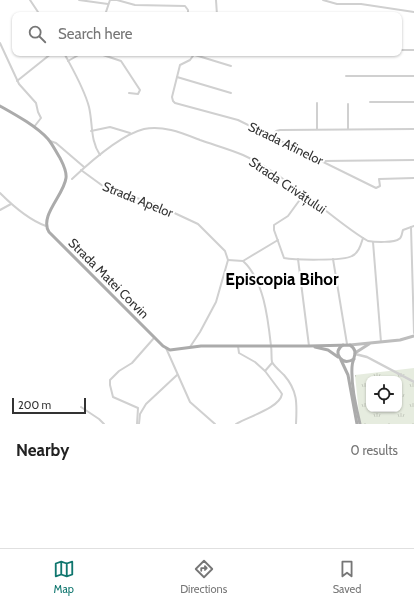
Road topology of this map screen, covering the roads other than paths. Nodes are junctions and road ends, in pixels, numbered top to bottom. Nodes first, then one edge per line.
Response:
1 (30, 0) edge
2 (79, 0) edge
3 (111, 0) edge
4 (216, 0) edge
5 (323, 0) edge
6 (108, 4) junction
7 (38, 12) edge
8 (106, 12) edge
9 (188, 12) edge
10 (217, 12) edge
11 (414, 12) edge
12 (0, 43) edge
13 (402, 50) edge
14 (414, 50) edge
15 (48, 56) edge
16 (66, 56) edge
17 (77, 56) edge
18 (106, 56) edge
19 (193, 56) edge
20 (201, 56) edge
21 (68, 61) junction
22 (231, 66) dead end
23 (346, 76) dead end
24 (414, 76) edge
25 (177, 77) junction
26 (17, 81) junction
27 (130, 93) dead end
28 (231, 93) dead end
29 (370, 102) dead end
30 (414, 102) edge
31 (317, 104) dead end
32 (348, 104) dead end
33 (0, 106) edge
34 (34, 127) junction
35 (414, 128) edge
36 (316, 129) junction
37 (348, 129) junction
38 (91, 131) junction
39 (132, 133) junction
40 (273, 137) junction
41 (50, 141) junction
42 (100, 155) junction
43 (414, 160) edge
44 (322, 161) junction
45 (84, 167) junction
46 (81, 170) junction
47 (414, 178) edge
48 (72, 179) dead end
49 (0, 193) edge
50 (304, 194) junction
51 (11, 204) junction
52 (0, 210) edge
53 (46, 226) junction
54 (412, 226) edge
55 (363, 238) junction
56 (278, 240) junction
57 (373, 242) junction
58 (298, 259) junction
59 (333, 259) junction
60 (228, 260) junction
61 (243, 261) junction
62 (414, 333) edge
63 (414, 336) edge
64 (154, 338) junction
65 (381, 342) junction
66 (372, 343) junction
67 (347, 345) junction
68 (238, 346) junction
69 (271, 346) junction
70 (310, 346) junction
71 (190, 347) junction
72 (166, 348) junction
73 (355, 353) junction
74 (338, 357) junction
75 (354, 359) junction
76 (341, 360) junction
77 (272, 363) junction
78 (265, 371) junction
79 (178, 375) junction
80 (414, 382) edge
81 (81, 407) dead end
82 (104, 424) edge
83 (138, 424) edge
84 (215, 424) edge
85 (236, 424) edge
86 (296, 424) edge
87 (358, 424) edge

1 - 7 street
2 - 6 street
3 - 6 street
3 - 9 street
4 - 10 street
5 - 11 street
6 - 8 street
12 - 26 street
13 - 14 street
15 - 26 street
16 - 21 street
17 - 21 street
18 - 27 street
19 - 25 street, Strada Afinelor
20 - 22 street, Strada Afinelor
21 - 38 street
23 - 24 street
25 - 28 street
25 - 40 street, Strada Afinelor
26 - 34 street
29 - 30 street
31 - 36 street
32 - 37 street
33 - 34 main road
34 - 41 main road
35 - 37 street
36 - 37 street
36 - 40 street
38 - 39 street
38 - 42 street
39 - 42 street, Strada Crivățului
39 - 50 street, Strada Crivățului
40 - 44 street, Strada Afinelor
41 - 45 street
41 - 53 main road
42 - 45 street, Strada Crivățului
43 - 44 street
44 - 47 street, Strada Afinelor
45 - 46 street, Strada Crivățului
46 - 48 street, Strada Crivățului
46 - 60 street, Strada Apelor
49 - 51 street
50 - 55 street, Strada Crivățului
50 - 56 street
51 - 52 street
51 - 53 street
53 - 64 main road, Strada Matei Corvin
54 - 57 street
54 - 62 street
55 - 57 street, Strada Crivățului
55 - 59 street
56 - 58 street
56 - 61 street
57 - 65 street
58 - 59 street
58 - 70 street
59 - 67 street
60 - 61 street
60 - 71 street
61 - 69 street
63 - 65 main road
64 - 72 main road, Strada Matei Corvin
64 - 83 street
65 - 66 main road
66 - 67 main road
66 - 73 main road
67 - 70 main road
67 - 73 main road
67 - 74 main road
68 - 69 main road
68 - 71 main road
68 - 78 street
69 - 70 main road
69 - 77 street
70 - 74 main road
71 - 72 main road
72 - 79 street
73 - 75 main road
73 - 80 street
74 - 76 main road
75 - 76 main road
75 - 87 main road
76 - 87 main road
77 - 78 street
77 - 86 street
78 - 85 street
79 - 83 street
79 - 84 street
81 - 82 street

